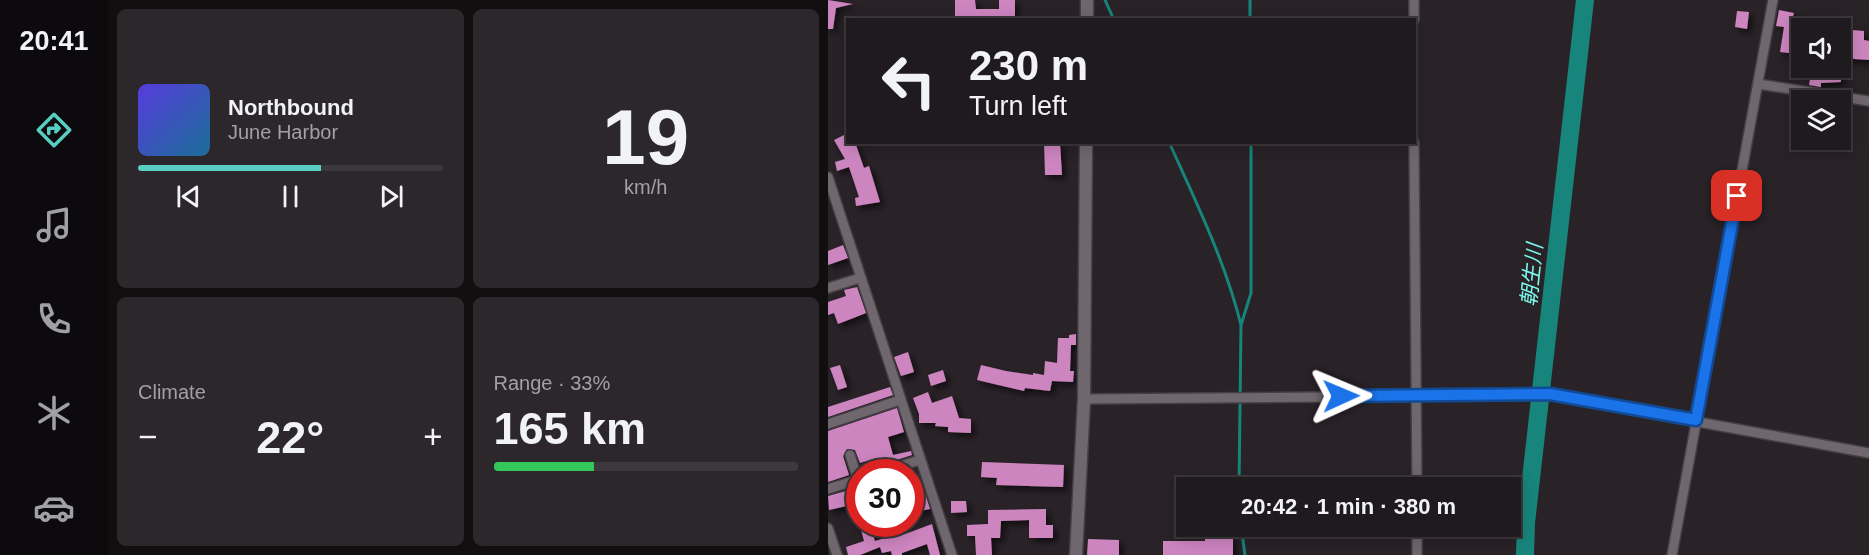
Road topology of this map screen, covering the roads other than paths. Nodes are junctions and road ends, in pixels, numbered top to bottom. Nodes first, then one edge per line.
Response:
1 (1087, 0) edge
2 (1414, 0) edge
3 (1773, 0) edge
4 (1087, 18) edge
5 (1414, 18) edge
6 (1758, 84) junction
7 (1869, 101) edge
8 (1086, 144) edge
9 (1414, 144) edge
10 (828, 177) edge
11 (860, 278) junction
12 (828, 288) edge
13 (1415, 395) junction
14 (1084, 399) junction
15 (900, 400) junction
16 (1696, 420) junction
17 (828, 424) edge
18 (1869, 453) edge
19 (850, 455) dead end
20 (852, 459) edge
21 (920, 459) edge
22 (924, 472) edge
23 (1417, 477) edge
24 (846, 483) edge
25 (828, 489) edge
26 (828, 528) edge
27 (1417, 537) edge
28 (837, 555) edge
29 (952, 555) edge
30 (1076, 555) edge
31 (1417, 555) edge
32 (1672, 555) edge

1 - 4 street
2 - 5 street
3 - 6 street
6 - 7 street
6 - 16 street
8 - 14 street
9 - 13 street
10 - 11 street
11 - 12 street
11 - 15 street
13 - 14 street
13 - 16 street
13 - 23 street
14 - 30 street
15 - 17 street
15 - 21 street
16 - 18 street
16 - 32 street
19 - 20 street
22 - 29 street
24 - 25 street
26 - 28 street
27 - 31 street

